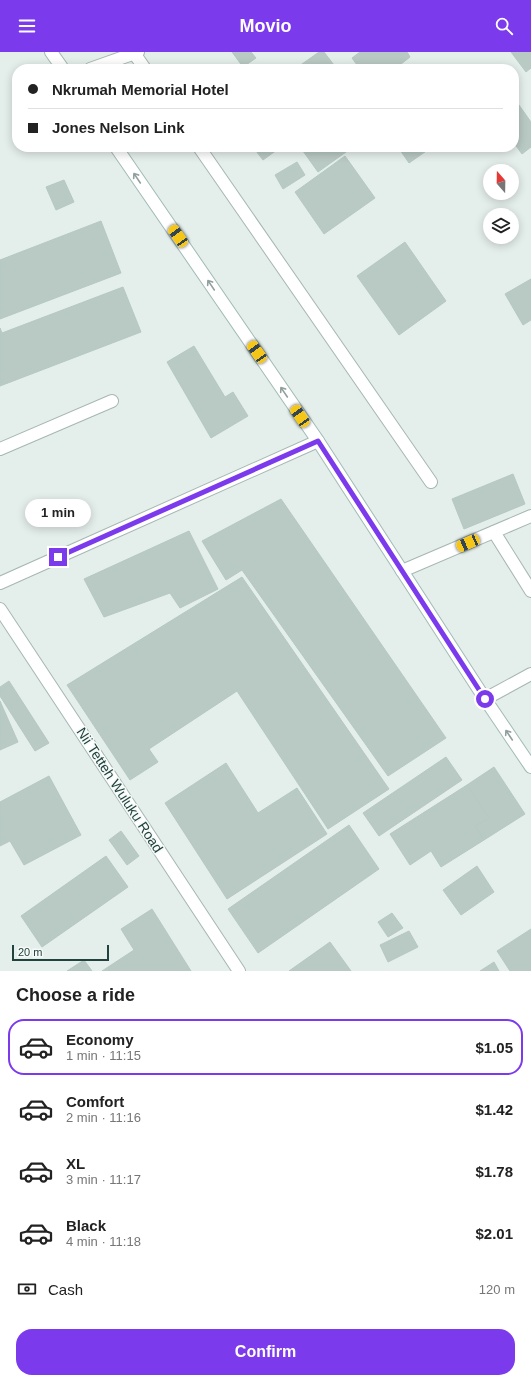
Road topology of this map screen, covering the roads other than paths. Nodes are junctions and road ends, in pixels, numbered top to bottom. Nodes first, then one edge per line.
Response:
1 (51, 52) edge
2 (136, 53) edge
3 (59, 64) edge
4 (104, 64) edge
5 (142, 64) edge
6 (119, 152) edge
7 (202, 152) edge
8 (112, 401) dead end
9 (318, 441) junction
10 (0, 449) edge
11 (430, 482) dead end
12 (531, 516) edge
13 (494, 532) junction
14 (402, 571) junction
15 (0, 582) edge
16 (531, 591) edge
17 (0, 609) edge
18 (531, 674) edge
19 (485, 699) junction
20 (531, 767) edge
21 (239, 971) edge

1 - 3 main road
2 - 4 main road
2 - 5 main road
9 -> 6 main road
7 - 11 main road
8 - 10 main road
9 - 14 main road
9 - 15 main road
12 - 13 main road
13 - 14 main road
13 - 16 main road
14 - 19 main road
17 - 21 main road, Nii Tetteh Wuluku Road
18 - 19 main road
20 -> 19 main road

